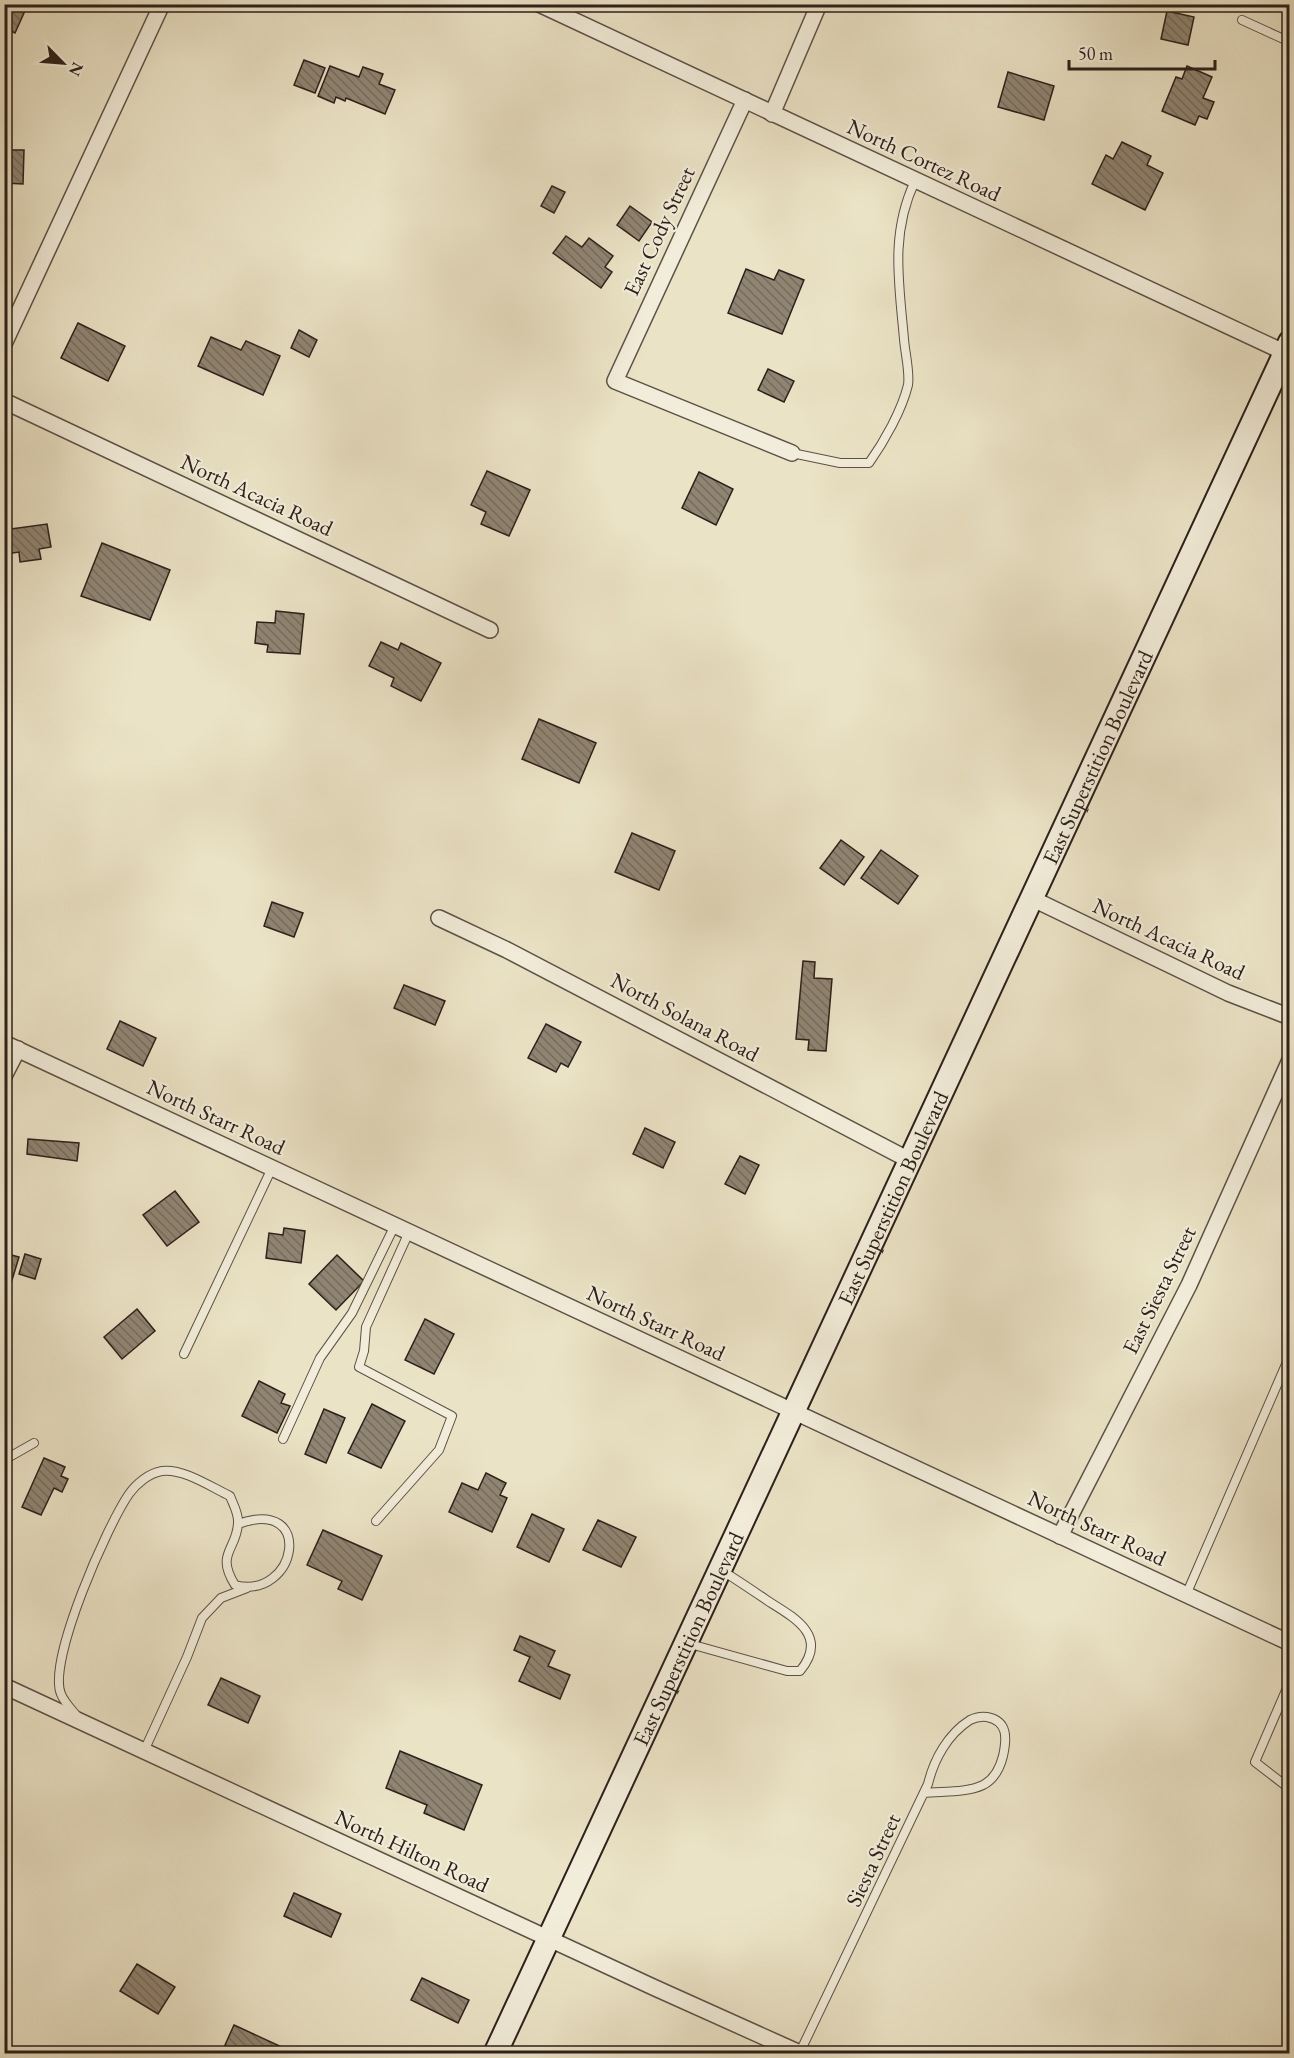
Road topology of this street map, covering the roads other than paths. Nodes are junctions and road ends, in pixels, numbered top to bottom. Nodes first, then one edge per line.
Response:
1 (162, 4) edge
2 (539, 4) edge
3 (819, 4) edge
4 (1242, 20) dead end
5 (1290, 42) edge
6 (745, 100) junction
7 (772, 114) junction
8 (915, 181) junction
9 (4, 344) edge
10 (1288, 350) edge
11 (4, 401) edge
12 (792, 453) joint
13 (490, 630) dead end
14 (1030, 898) junction
15 (439, 918) dead end
16 (4, 979) edge
17 (4, 984) edge
18 (1290, 1017) edge
19 (11, 1046) edge
20 (1290, 1060) edge
21 (4, 1076) edge
22 (909, 1160) junction
23 (272, 1167) junction
24 (394, 1225) junction
25 (409, 1232) junction
26 (184, 1354) dead end
27 (1290, 1355) edge
28 (792, 1411) junction
29 (283, 1439) dead end
30 (34, 1443) dead end
31 (4, 1460) edge
32 (376, 1521) dead end
33 (238, 1524) junction
34 (1060, 1536) junction
35 (719, 1569) junction
36 (247, 1588) junction
37 (1186, 1595) junction
38 (685, 1643) junction
39 (1290, 1643) edge
40 (1290, 1681) edge
41 (4, 1686) edge
42 (82, 1722) junction
43 (144, 1751) junction
44 (1290, 1789) edge
45 (924, 1793) junction
46 (548, 1939) junction
47 (801, 2053) edge
48 (495, 2054) edge

1 - 9 street
2 - 6 street, North Cortez Road
3 - 7 street
4 - 5 lane
6 - 7 street, North Cortez Road
6 - 12 street, East Cody Street
7 - 8 street, North Cortez Road
8 - 10 street, North Cortez Road
8 - 12 lane
10 - 14 main road, East Superstition Boulevard
11 - 13 street, North Acacia Road
14 - 18 street, North Acacia Road
14 - 22 main road, East Superstition Boulevard
15 - 22 street, North Solana Road
16 - 17 lane
19 - 21 street
19 - 23 street, North Starr Road
20 - 34 street, East Siesta Street
22 - 28 main road, East Superstition Boulevard
23 - 24 street, North Starr Road
23 - 26 lane
24 - 25 street, North Starr Road
24 - 29 lane
25 - 28 street, North Starr Road
25 - 32 lane
27 - 37 lane
28 - 34 street, North Starr Road
28 - 35 main road, East Superstition Boulevard
30 - 31 lane
33 - 36 lane
33 - 36 lane
33 - 42 lane
34 - 37 street, North Starr Road
35 - 38 main road, East Superstition Boulevard
35 - 38 lane
36 - 43 lane
37 - 39 street, North Starr Road
38 - 46 main road, East Superstition Boulevard
40 - 44 lane
41 - 42 street, North Hilton Road
42 - 43 street, North Hilton Road
43 - 46 street, North Hilton Road
45 - 45 lane, Siesta Street
45 - 47 lane, Siesta Street
46 - 47 street, North Hilton Road
46 - 48 main road, East Superstition Boulevard

